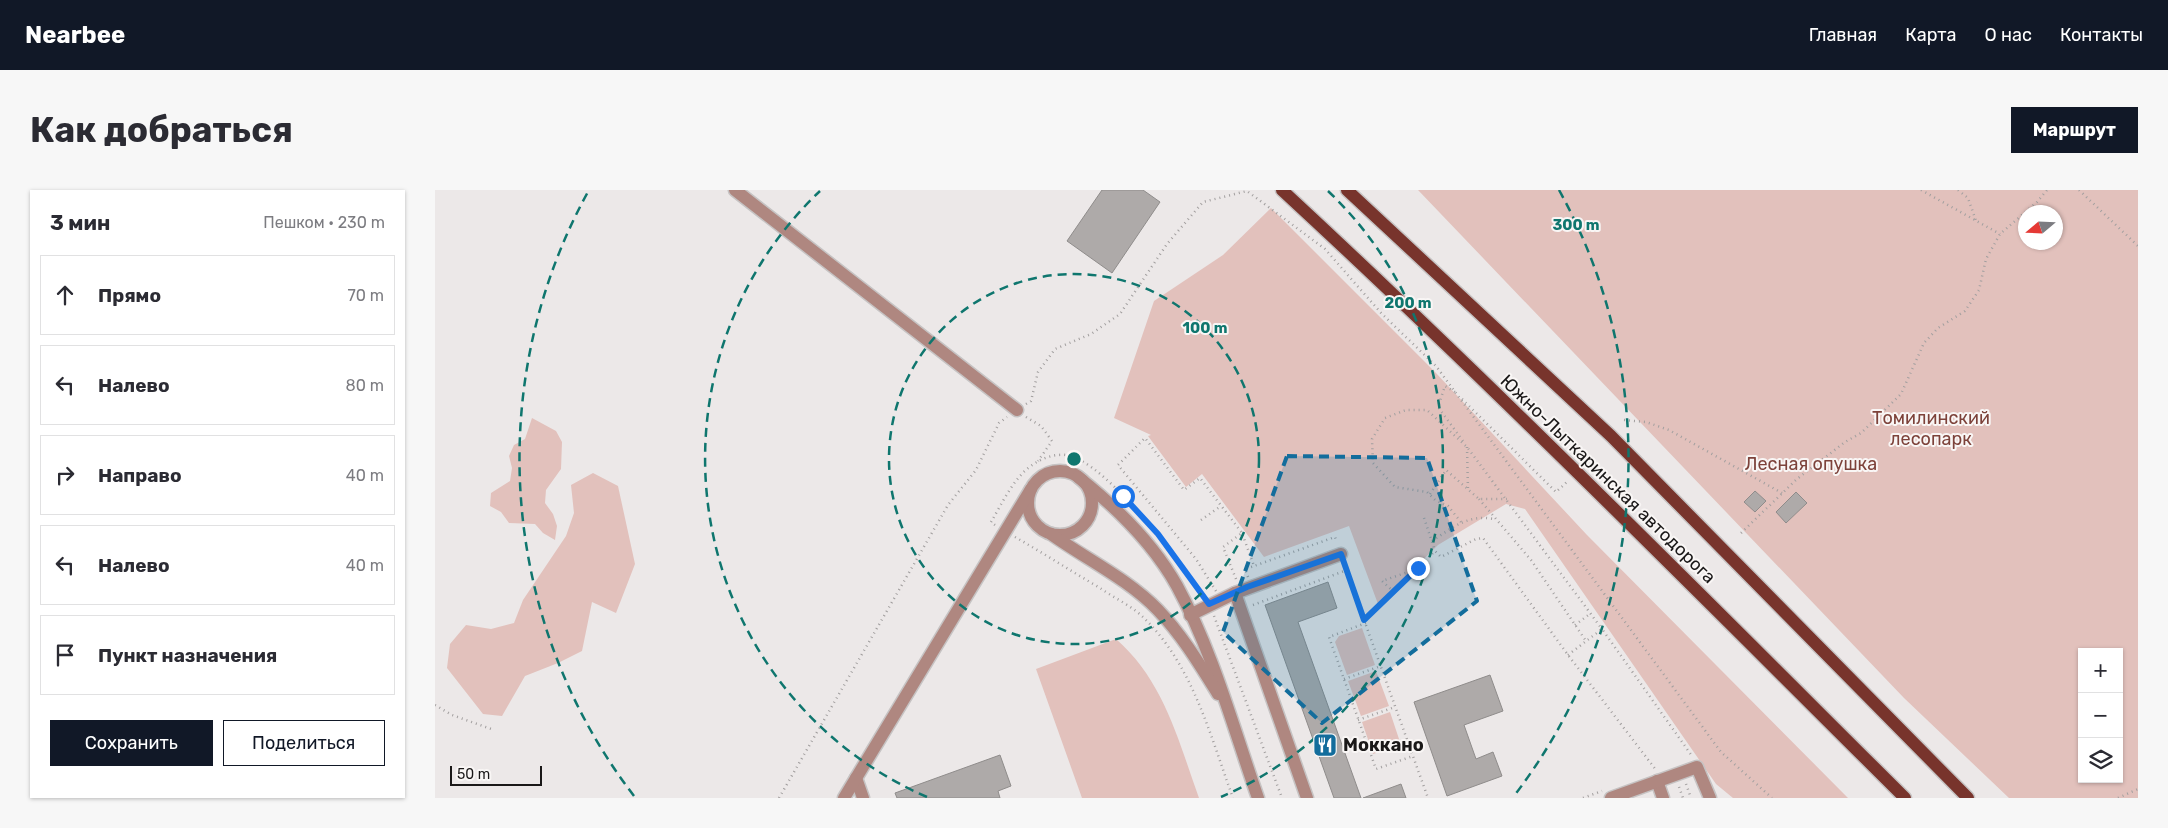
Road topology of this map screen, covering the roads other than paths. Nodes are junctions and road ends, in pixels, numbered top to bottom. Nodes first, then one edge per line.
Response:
1 (735, 190) edge
2 (1282, 190) edge
3 (1347, 190) edge
4 (1017, 410) road end
5 (1078, 477) junction
6 (1031, 490) junction
7 (1051, 534) junction
8 (1341, 554) road end
9 (1235, 593) junction
10 (1190, 615) junction
11 (1227, 709) junction
12 (856, 778) junction
13 (1657, 781) junction
14 (844, 798) edge
15 (863, 798) edge
16 (1258, 798) edge
17 (1307, 798) edge
18 (1611, 798) edge
19 (1663, 798) edge
20 (1710, 798) edge
21 (1905, 798) edge
22 (1968, 798) edge

1 - 4 street
2 - 21 main road, Южно-Лыткаринская автодорога
3 - 22 main road, Южно-Лыткаринская автодорога
5 - 6 street
5 - 7 street
5 - 10 street
6 - 7 street
6 - 12 street
7 - 11 street
8 - 9 street
9 - 10 street
9 - 17 street
10 - 11 street
11 - 16 street
12 - 14 street
12 - 15 street
13 - 18 street
13 - 19 street
13 - 20 street

